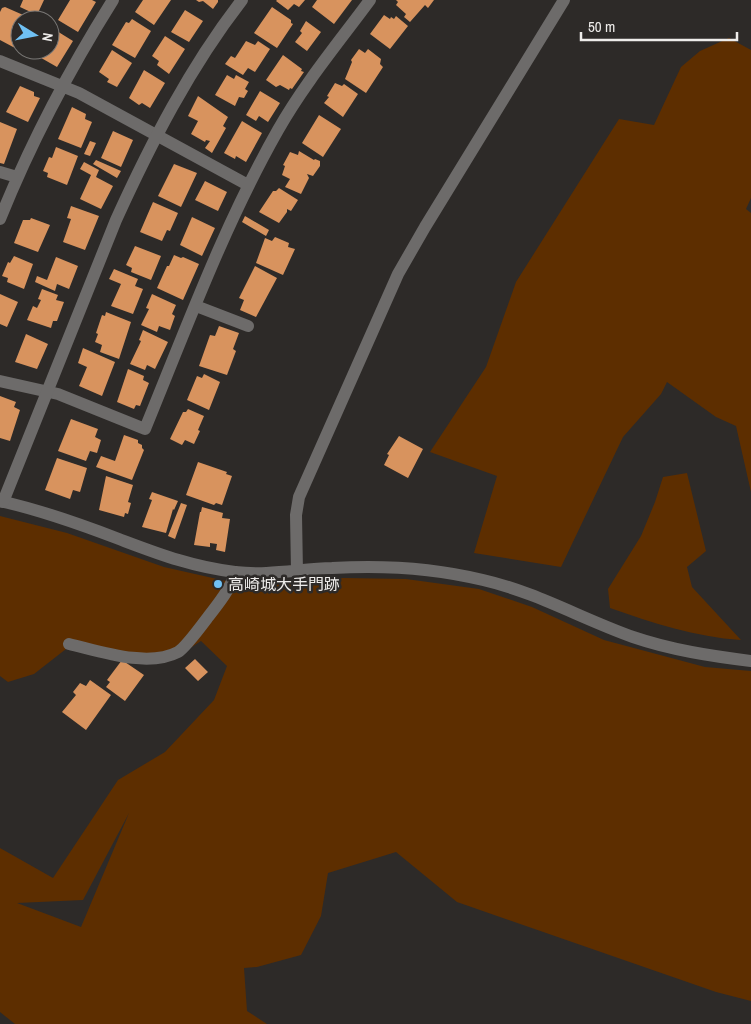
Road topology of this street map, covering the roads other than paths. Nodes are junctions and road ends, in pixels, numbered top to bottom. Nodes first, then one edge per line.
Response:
1 (113, 0) edge
2 (242, 0) edge
3 (370, 0) edge
4 (564, 0) edge
5 (0, 61) edge
6 (62, 86) junction
7 (156, 136) junction
8 (0, 172) edge
9 (17, 177) junction
10 (248, 185) junction
11 (0, 219) edge
12 (196, 306) junction
13 (248, 326) dead end
14 (0, 381) edge
15 (48, 391) junction
16 (1, 502) edge
17 (236, 572) junction
18 (297, 572) junction
19 (69, 644) dead end
20 (751, 661) edge

1 - 6 street
2 - 7 street
3 - 10 street
4 - 18 street
5 - 6 street
6 - 7 street
6 - 9 street
7 - 10 street
7 - 15 street
8 - 9 street
9 - 11 street
10 - 12 street
12 - 13 street
12 - 15 street
14 - 15 street
15 - 16 street
16 - 17 street
17 - 18 street
17 - 19 street
18 - 20 street

